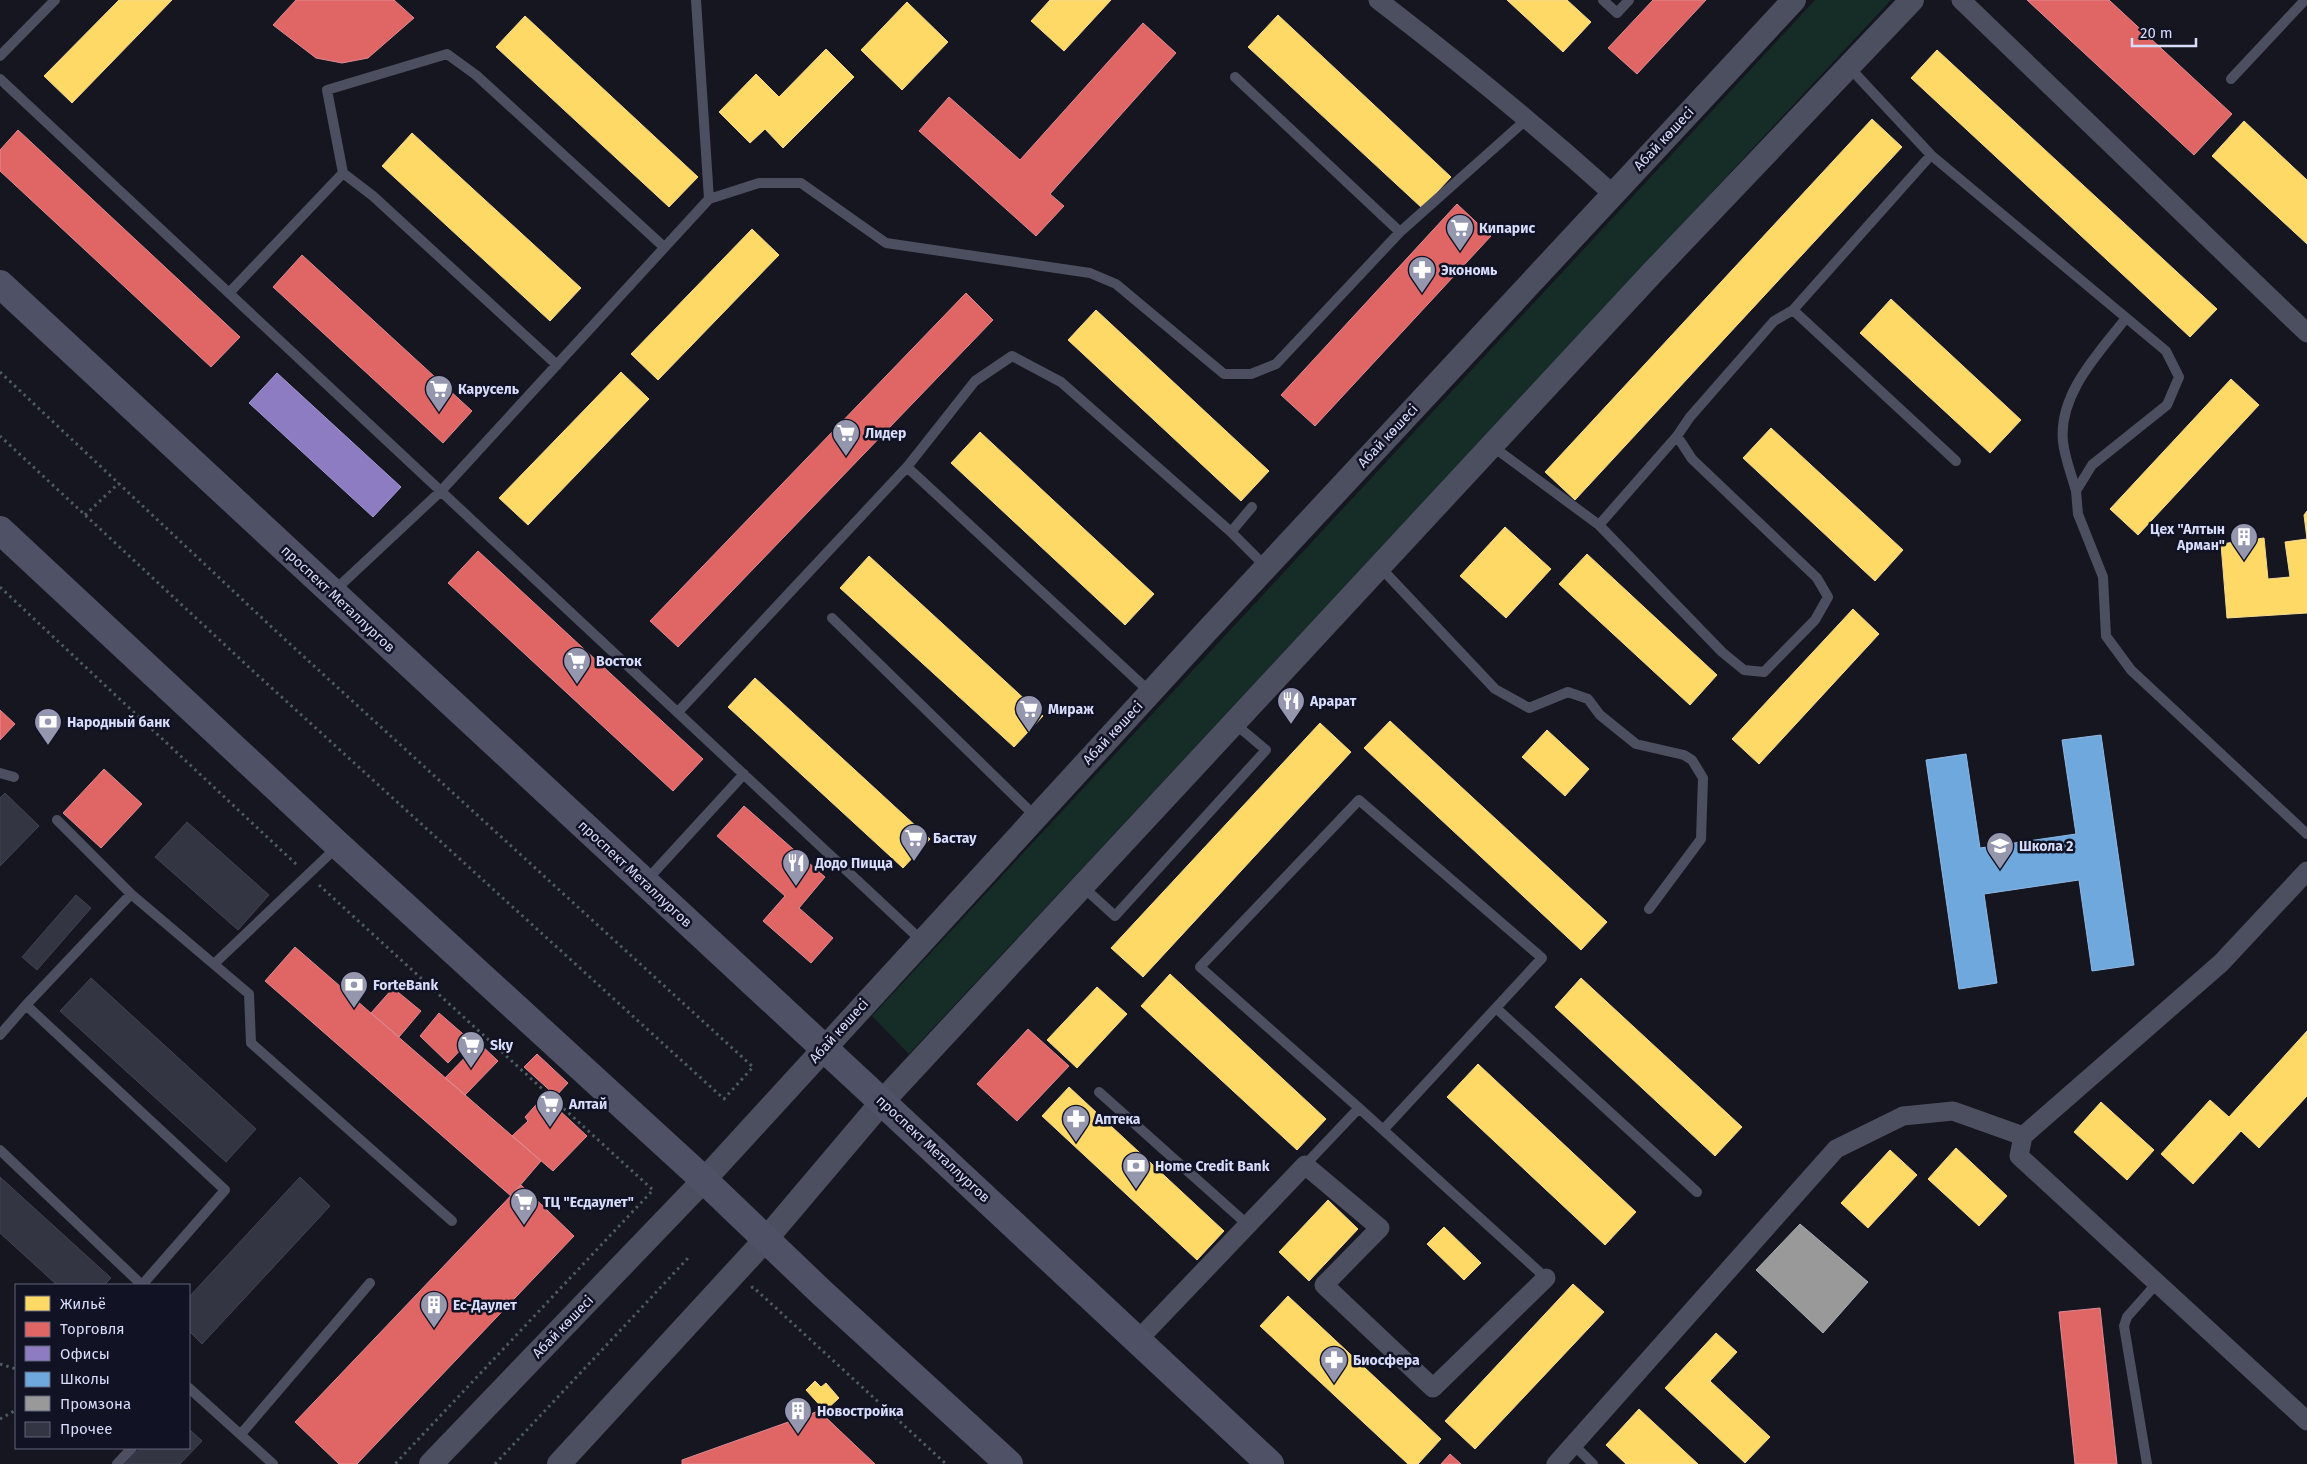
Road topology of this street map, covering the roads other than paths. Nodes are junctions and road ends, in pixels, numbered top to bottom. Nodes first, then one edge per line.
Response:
1 (55, 0) edge
2 (696, 0) edge
3 (1378, 0) edge
4 (1603, 0) edge
5 (1629, 0) edge
6 (1794, 0) edge
7 (1912, 0) edge
8 (1961, 0) edge
9 (2305, 0) edge
10 (0, 56) edge
11 (1849, 67) junction
12 (1235, 77) dead end
13 (0, 79) edge
14 (2231, 79) dead end
15 (1528, 118) junction
16 (1932, 155) junction
17 (343, 173) junction
18 (1613, 194) junction
19 (709, 199) junction
20 (1400, 232) junction
21 (664, 248) junction
22 (0, 284) edge
23 (229, 293) junction
24 (1792, 310) junction
25 (2126, 318) junction
26 (2307, 332) edge
27 (557, 365) junction
28 (1677, 436) junction
29 (1492, 446) junction
30 (1956, 461) dead end
31 (907, 467) junction
32 (441, 491) junction
33 (2076, 491) junction
34 (1252, 507) dead end
35 (1598, 524) junction
36 (0, 530) edge
37 (1231, 532) junction
38 (1266, 567) junction
39 (1380, 567) junction
40 (332, 593) junction
41 (832, 618) dead end
42 (1150, 692) junction
43 (678, 712) junction
44 (1234, 723) junction
45 (0, 773) edge
46 (744, 774) junction
47 (14, 777) dead end
48 (1036, 817) junction
49 (57, 820) dead end
50 (2307, 834) edge
51 (338, 845) junction
52 (2307, 871) edge
53 (644, 882) junction
54 (1082, 886) junction
55 (131, 894) junction
56 (1648, 909) dead end
57 (922, 941) junction
58 (214, 964) junction
59 (26, 1005) junction
60 (1496, 1008) junction
61 (0, 1034) edge
62 (823, 1049) junction
63 (1099, 1092) dead end
64 (882, 1102) junction
65 (1359, 1108) junction
66 (1384, 1128) junction
67 (2023, 1136) junction
68 (0, 1150) edge
69 (1305, 1165) junction
70 (704, 1180) junction
71 (1697, 1192) dead end
72 (452, 1221) dead end
73 (1248, 1225) junction
74 (766, 1239) junction
75 (1546, 1278) joint
76 (370, 1283) dead end
77 (2157, 1283) junction
78 (141, 1284) edge
79 (143, 1284) edge
80 (1137, 1341) junction
81 (190, 1389) edge
82 (2307, 1420) edge
83 (241, 1434) junction
84 (1573, 1444) junction
85 (131, 1449) edge
86 (565, 1462) edge
87 (117, 1464) edge
88 (273, 1464) edge
89 (431, 1464) edge
90 (1009, 1464) edge
91 (1270, 1464) edge
92 (1556, 1464) edge
93 (1593, 1464) edge
94 (2147, 1464) edge

1 - 10 lane
2 - 19 lane
3 - 15 street
4 - 5 lane
6 - 18 street, Абай көшесі
7 - 11 street
8 - 26 street
9 - 14 lane
11 - 16 lane
11 - 29 street
12 - 20 lane
13 - 23 lane
15 - 18 street
15 - 20 lane
16 - 24 lane
16 - 25 lane
17 - 21 lane
17 - 23 lane
17 - 27 lane
18 - 38 street, Абай көшесі
19 - 20 lane
19 - 21 lane
21 - 27 lane
22 - 40 main road, проспект Металлургов
23 - 32 lane
24 - 28 lane
24 - 30 lane
25 - 33 lane
25 - 33 lane
27 - 32 lane
28 - 35 lane
28 - 35 lane
29 - 35 lane
29 - 39 street
31 - 37 lane
31 - 42 lane
31 - 43 lane
32 - 40 lane
32 - 43 lane
33 - 50 lane
34 - 37 lane
36 - 51 main road
37 - 38 lane
38 - 42 street, Абай көшесі
39 - 44 street
39 - 56 lane
40 - 53 main road, проспект Металлургов
41 - 48 lane
42 - 48 street, Абай көшесі
43 - 46 lane
44 - 54 street
44 - 54 lane
45 - 47 lane
46 - 53 lane
46 - 57 lane
48 - 57 street, Абай көшесі
49 - 55 lane
51 - 58 lane
51 - 70 main road
52 - 67 street
53 - 62 main road, проспект Металлургов
54 - 64 street
55 - 58 lane
55 - 59 lane
57 - 62 street, Абай көшесі
58 - 72 lane
59 - 61 lane
59 - 79 lane
60 - 65 lane
60 - 66 lane
60 - 71 lane
62 - 64 main road, проспект Металлургов
62 - 70 street, Абай көшесі
63 - 73 lane
64 - 74 street
64 - 80 main road, проспект Металлургов
65 - 66 lane
65 - 69 lane
66 - 75 lane
67 - 77 street
67 - 84 street
68 - 78 lane
69 - 73 street
69 - 75 street
70 - 74 main road
70 - 89 street, Абай көшесі
73 - 80 street
74 - 86 street
74 - 90 main road
76 - 83 lane
77 - 82 street
77 - 94 lane
80 - 91 main road, проспект Металлургов
81 - 83 lane
83 - 88 lane
84 - 92 street
84 - 93 lane
85 - 87 lane

